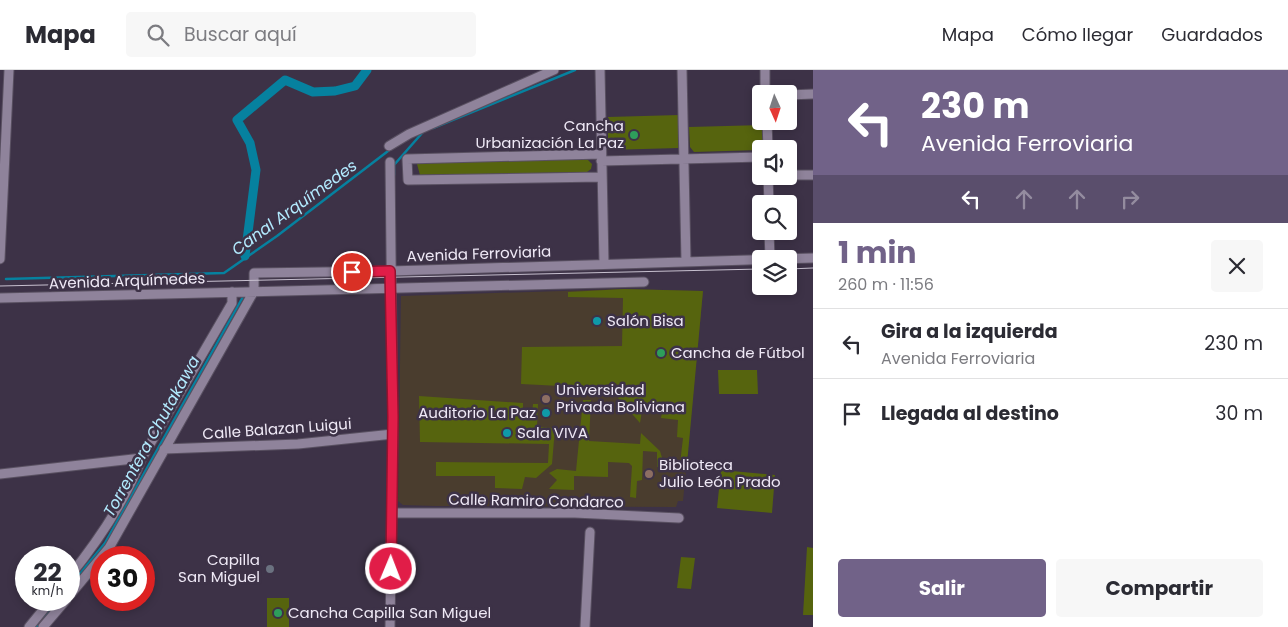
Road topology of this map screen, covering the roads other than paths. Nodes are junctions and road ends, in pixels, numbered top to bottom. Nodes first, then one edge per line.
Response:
1 (9, 70) edge
2 (554, 70) edge
3 (600, 70) edge
4 (682, 70) edge
5 (765, 70) edge
6 (765, 85) edge
7 (813, 94) edge
8 (798, 95) edge
9 (389, 146) dead end
10 (752, 157) edge
11 (601, 158) junction
12 (683, 159) junction
13 (390, 162) dead end
14 (813, 174) edge
15 (797, 175) edge
16 (602, 177) junction
17 (0, 258) edge
18 (797, 258) edge
19 (813, 258) edge
20 (752, 259) edge
21 (686, 261) junction
22 (604, 263) junction
23 (390, 271) junction
24 (644, 282) dead end
25 (391, 288) junction
26 (254, 291) junction
27 (232, 292) junction
28 (0, 298) edge
29 (393, 434) junction
30 (164, 449) junction
31 (142, 458) junction
32 (0, 474) edge
33 (392, 513) junction
34 (679, 518) dead end
35 (590, 532) dead end
36 (80, 563) edge
37 (80, 583) edge
38 (42, 611) edge
39 (57, 611) edge
40 (29, 627) edge
41 (43, 627) edge
42 (390, 627) edge
43 (585, 627) edge

1 - 17 street
2 - 9 street
3 - 11 street
4 - 12 street
5 - 6 street
7 - 8 street
10 - 12 street
11 - 12 street
11 - 16 street
11 - 16 street
12 - 21 street
13 - 23 street
14 - 15 street
16 - 22 street
18 - 19 street, Avenida Ferroviaria
20 - 21 street, Avenida Ferroviaria
21 - 22 street, Avenida Ferroviaria
22 - 23 street, Avenida Ferroviaria
23 - 25 street
23 - 26 street, Avenida Ferroviaria
24 - 25 street, Avenida Ferroviaria
25 - 26 street, Avenida Ferroviaria
25 - 29 street
26 - 27 street, Avenida Arquímedes
26 - 30 street
27 - 28 street, Avenida Arquímedes
27 - 31 street
29 - 30 street, Calle Balazan Luigui
29 - 33 street
30 - 37 street
31 - 32 street
31 - 36 street
33 - 34 street, Calle Ramiro Condarco
33 - 42 street
35 - 43 street
38 - 40 street
39 - 41 street

